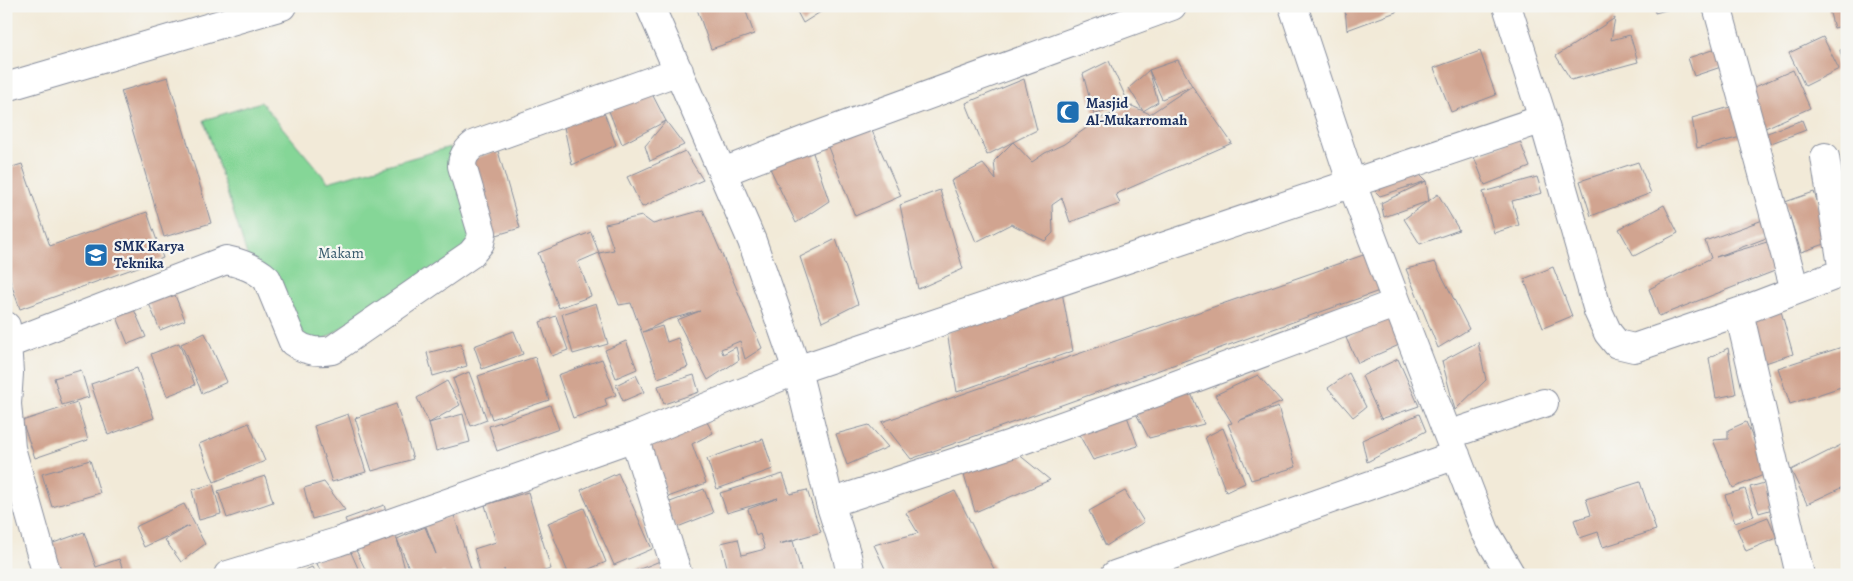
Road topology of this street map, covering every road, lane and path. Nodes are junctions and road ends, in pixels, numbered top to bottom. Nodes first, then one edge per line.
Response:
1 (282, 6) edge
2 (650, 6) edge
3 (1172, 6) edge
4 (1293, 6) edge
5 (1507, 6) edge
6 (1717, 6) edge
7 (678, 71) junction
8 (6, 87) edge
9 (1543, 119) junction
10 (1825, 157) dead end
11 (723, 172) junction
12 (1352, 184) junction
13 (1845, 271) edge
14 (1795, 290) junction
15 (1397, 303) junction
16 (1738, 312) junction
17 (7, 335) edge
18 (797, 370) junction
19 (1544, 403) dead end
20 (634, 437) junction
21 (1452, 445) junction
22 (9, 449) edge
23 (830, 503) junction
24 (47, 575) edge
25 (228, 575) edge
26 (678, 575) edge
27 (851, 575) edge
28 (1115, 575) edge
29 (1510, 575) edge
30 (1800, 575) edge

1 - 8 street
2 - 7 street
3 - 11 street
4 - 12 street
5 - 9 street
6 - 14 street
7 - 11 street
7 - 17 street
9 - 12 street
9 - 16 street
10 - 13 street
11 - 18 street
12 - 15 street
12 - 18 street
13 - 14 street
14 - 16 street
15 - 21 street
15 - 23 street
16 - 30 street
17 - 22 street
18 - 20 street
18 - 23 street
19 - 21 street
20 - 25 street
20 - 26 street
21 - 28 street
21 - 29 street
22 - 24 street
23 - 27 street

